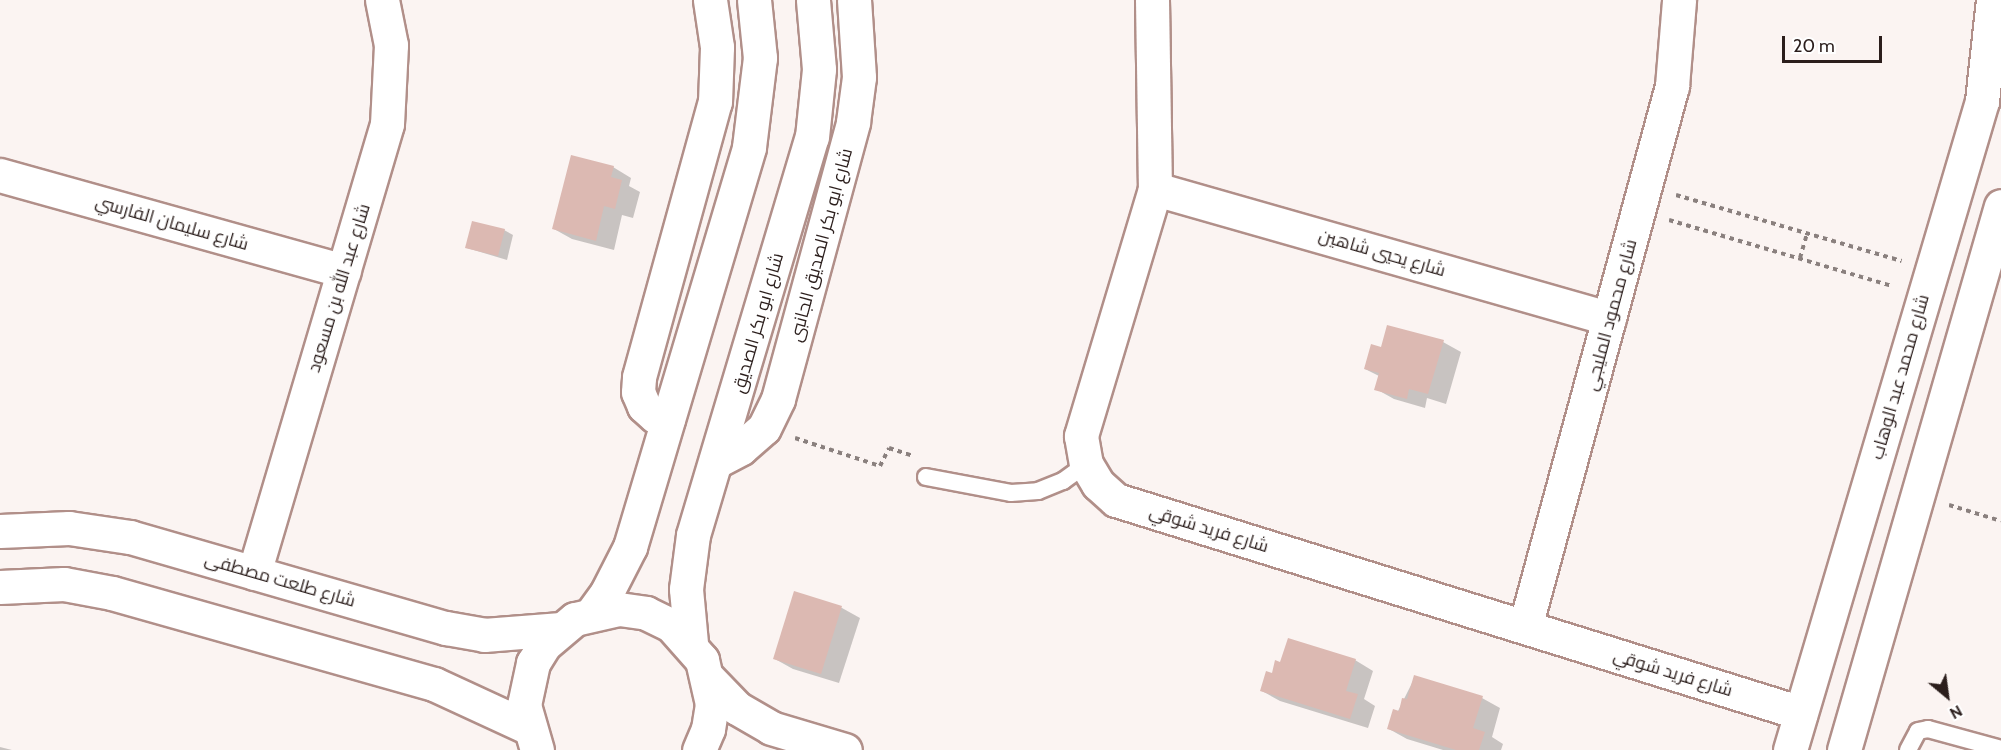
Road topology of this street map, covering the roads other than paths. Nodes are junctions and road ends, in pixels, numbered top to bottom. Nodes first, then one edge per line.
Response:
1 (382, 0) edge
2 (710, 0) edge
3 (754, 0) edge
4 (813, 0) edge
5 (854, 0) edge
6 (1152, 0) edge
7 (1679, 0) edge
8 (1993, 0) edge
9 (0, 175) edge
10 (1155, 189) junction
11 (2001, 206) edge
12 (344, 271) junction
13 (1610, 318) junction
14 (668, 419) junction
15 (717, 461) junction
16 (1086, 464) junction
17 (926, 477) road end
18 (0, 531) edge
19 (254, 573) junction
20 (0, 587) edge
21 (592, 613) junction
22 (1525, 627) junction
23 (560, 629) junction
24 (691, 643) junction
25 (709, 679) junction
26 (1801, 713) junction
27 (532, 739) edge
28 (2001, 749) edge
29 (699, 750) edge
30 (845, 750) edge
31 (1790, 750) edge
32 (1844, 750) edge
33 (1908, 750) edge

1 - 12 street, شارع عبد الله بن مسعود
2 - 14 street
3 - 14 street
4 - 15 street, شارع ابو بكر الصديق
5 - 15 street, شارع ابو بكر الصديق الجانبى
6 - 10 street, شارع فريد شوقي
7 - 13 street, شارع محمود المليجي
8 - 26 street, شارع محمد عبد الوهاب
9 - 12 street, شارع سليمان الفارسي
10 - 13 street, شارع يحيي شاهين
10 - 16 street, شارع فريد شوقي
11 - 32 street
12 - 19 street, شارع عبد الله بن مسعود
13 - 22 street, شارع محمود المليجي
14 - 21 street
15 - 24 street, شارع ابو بكر الصديق
16 - 17 lane
16 - 22 street, شارع فريد شوقي
18 - 19 street, شارع طلعت مصطفى
19 - 23 street, شارع طلعت مصطفى
20 - 27 street
21 - 23 street
21 - 24 street
22 - 26 street, شارع فريد شوقي
23 - 27 street
24 - 25 street
25 - 29 street
25 - 30 street
26 - 31 street, شارع محمد عبد الوهاب
28 - 33 lane

